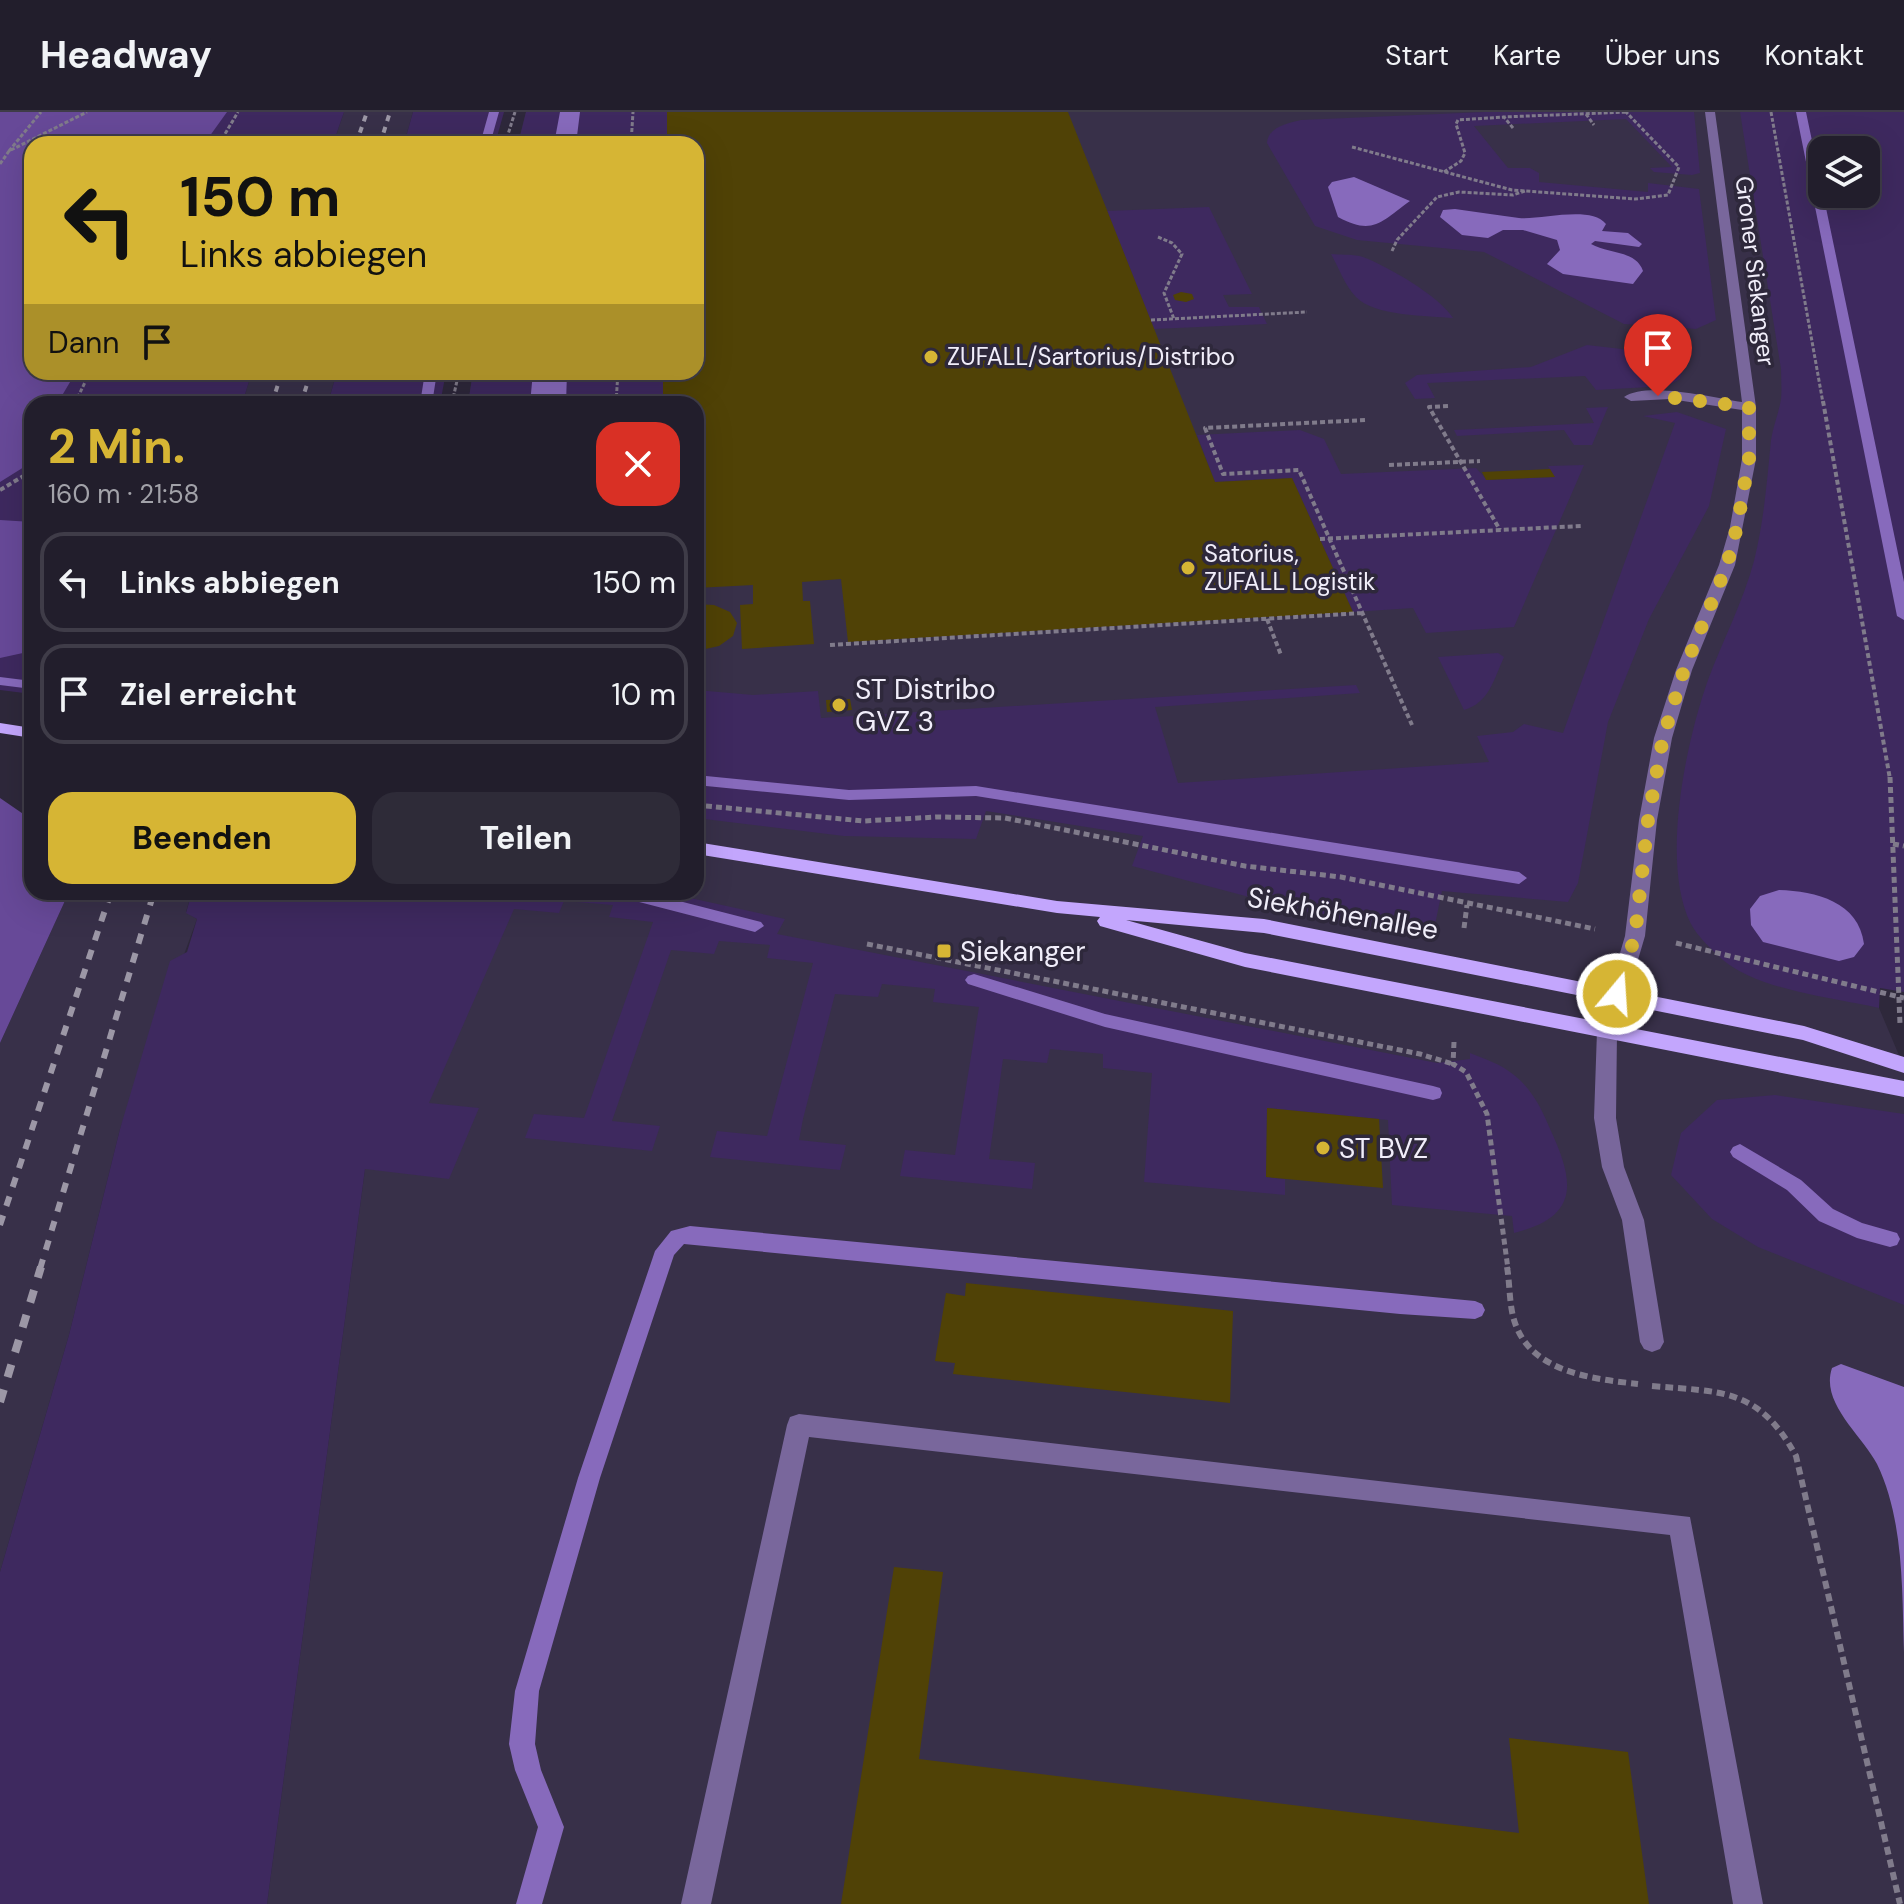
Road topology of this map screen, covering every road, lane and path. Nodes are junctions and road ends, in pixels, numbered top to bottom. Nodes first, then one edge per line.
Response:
1 (41, 112) edge
2 (87, 112) edge
3 (238, 112) edge
4 (515, 112) edge
5 (633, 112) edge
6 (1626, 112) edge
7 (1710, 112) edge
8 (1771, 112) edge
9 (1586, 114) edge
10 (1504, 117) junction
11 (1594, 125) dead end
12 (1513, 128) dead end
13 (39, 136) edge
14 (224, 136) edge
15 (508, 136) edge
16 (632, 136) edge
17 (24, 144) edge
18 (1352, 147) dead end
19 (9, 151) junction
20 (1402, 152) dead end
21 (1393, 158) junction
22 (0, 164) edge
23 (1443, 172) junction
24 (1525, 191) junction
25 (1158, 237) dead end
26 (1392, 251) dead end
27 (1307, 312) dead end
28 (1174, 319) junction
29 (1151, 320) dead end
30 (1631, 397) dead end
31 (1448, 406) dead end
32 (1749, 407) junction
33 (1365, 420) dead end
34 (1480, 461) dead end
35 (1461, 462) junction
36 (1389, 465) dead end
37 (24, 476) edge
38 (0, 490) edge
39 (1581, 526) dead end
40 (1500, 530) junction
41 (1320, 539) dead end
42 (1329, 539) junction
43 (1362, 613) junction
44 (1267, 619) junction
45 (830, 645) dead end
46 (1281, 655) dead end
47 (1412, 725) dead end
48 (0, 728) edge
49 (24, 732) edge
50 (704, 806) edge
51 (1893, 844) junction
52 (1904, 846) edge
53 (704, 849) edge
54 (1467, 905) junction
55 (1057, 907) junction
56 (1635, 936) junction
57 (867, 944) dead end
58 (1460, 964) junction
59 (1617, 994) junction
60 (1901, 998) edge
61 (1457, 1003) junction
62 (1607, 1031) junction
63 (1453, 1064) junction
64 (1904, 1065) edge
65 (1904, 1089) edge
66 (1652, 1342) dead end
67 (696, 1904) edge
68 (1748, 1904) edge
69 (1900, 1904) edge

1 - 19 path
2 - 13 path
3 - 14 path
4 - 15 path
5 - 16 path
6 - 9 path
6 - 24 path
7 - 32 street, Groner Siekanger
8 - 51 path
9 - 10 path
9 - 11 path
10 - 12 path
10 - 23 path
17 - 19 path
18 - 21 path
19 - 22 path
20 - 21 path
21 - 23 path
23 - 24 path
24 - 26 path
25 - 28 path
27 - 28 path
28 - 29 path
30 - 32 street
31 - 35 path
32 - 56 street, Groner Siekanger
33 - 42 path
34 - 35 path
35 - 36 path
35 - 40 path
37 - 38 path
39 - 40 path
40 - 42 path
41 - 42 path
42 - 43 path
43 - 44 path
43 - 47 path
44 - 45 path
44 - 46 path
48 - 49 main road
50 - 54 path
51 - 52 path
51 - 60 path
53 - 55 main road, Siekhöhenallee
54 - 56 path
54 - 58 path
55 - 58 main road, Siekhöhenallee
55 - 61 main road, Siekhöhenallee
56 - 59 street, Groner Siekanger
56 - 60 path
57 - 63 path
58 - 59 main road, Siekhöhenallee
59 - 62 street
59 - 64 main road, Siekhöhenallee
60 - 64 path
61 - 62 main road, Siekhöhenallee
61 - 63 path
62 - 65 main road, Siekhöhenallee
62 - 66 street
63 - 69 path
67 - 68 street

